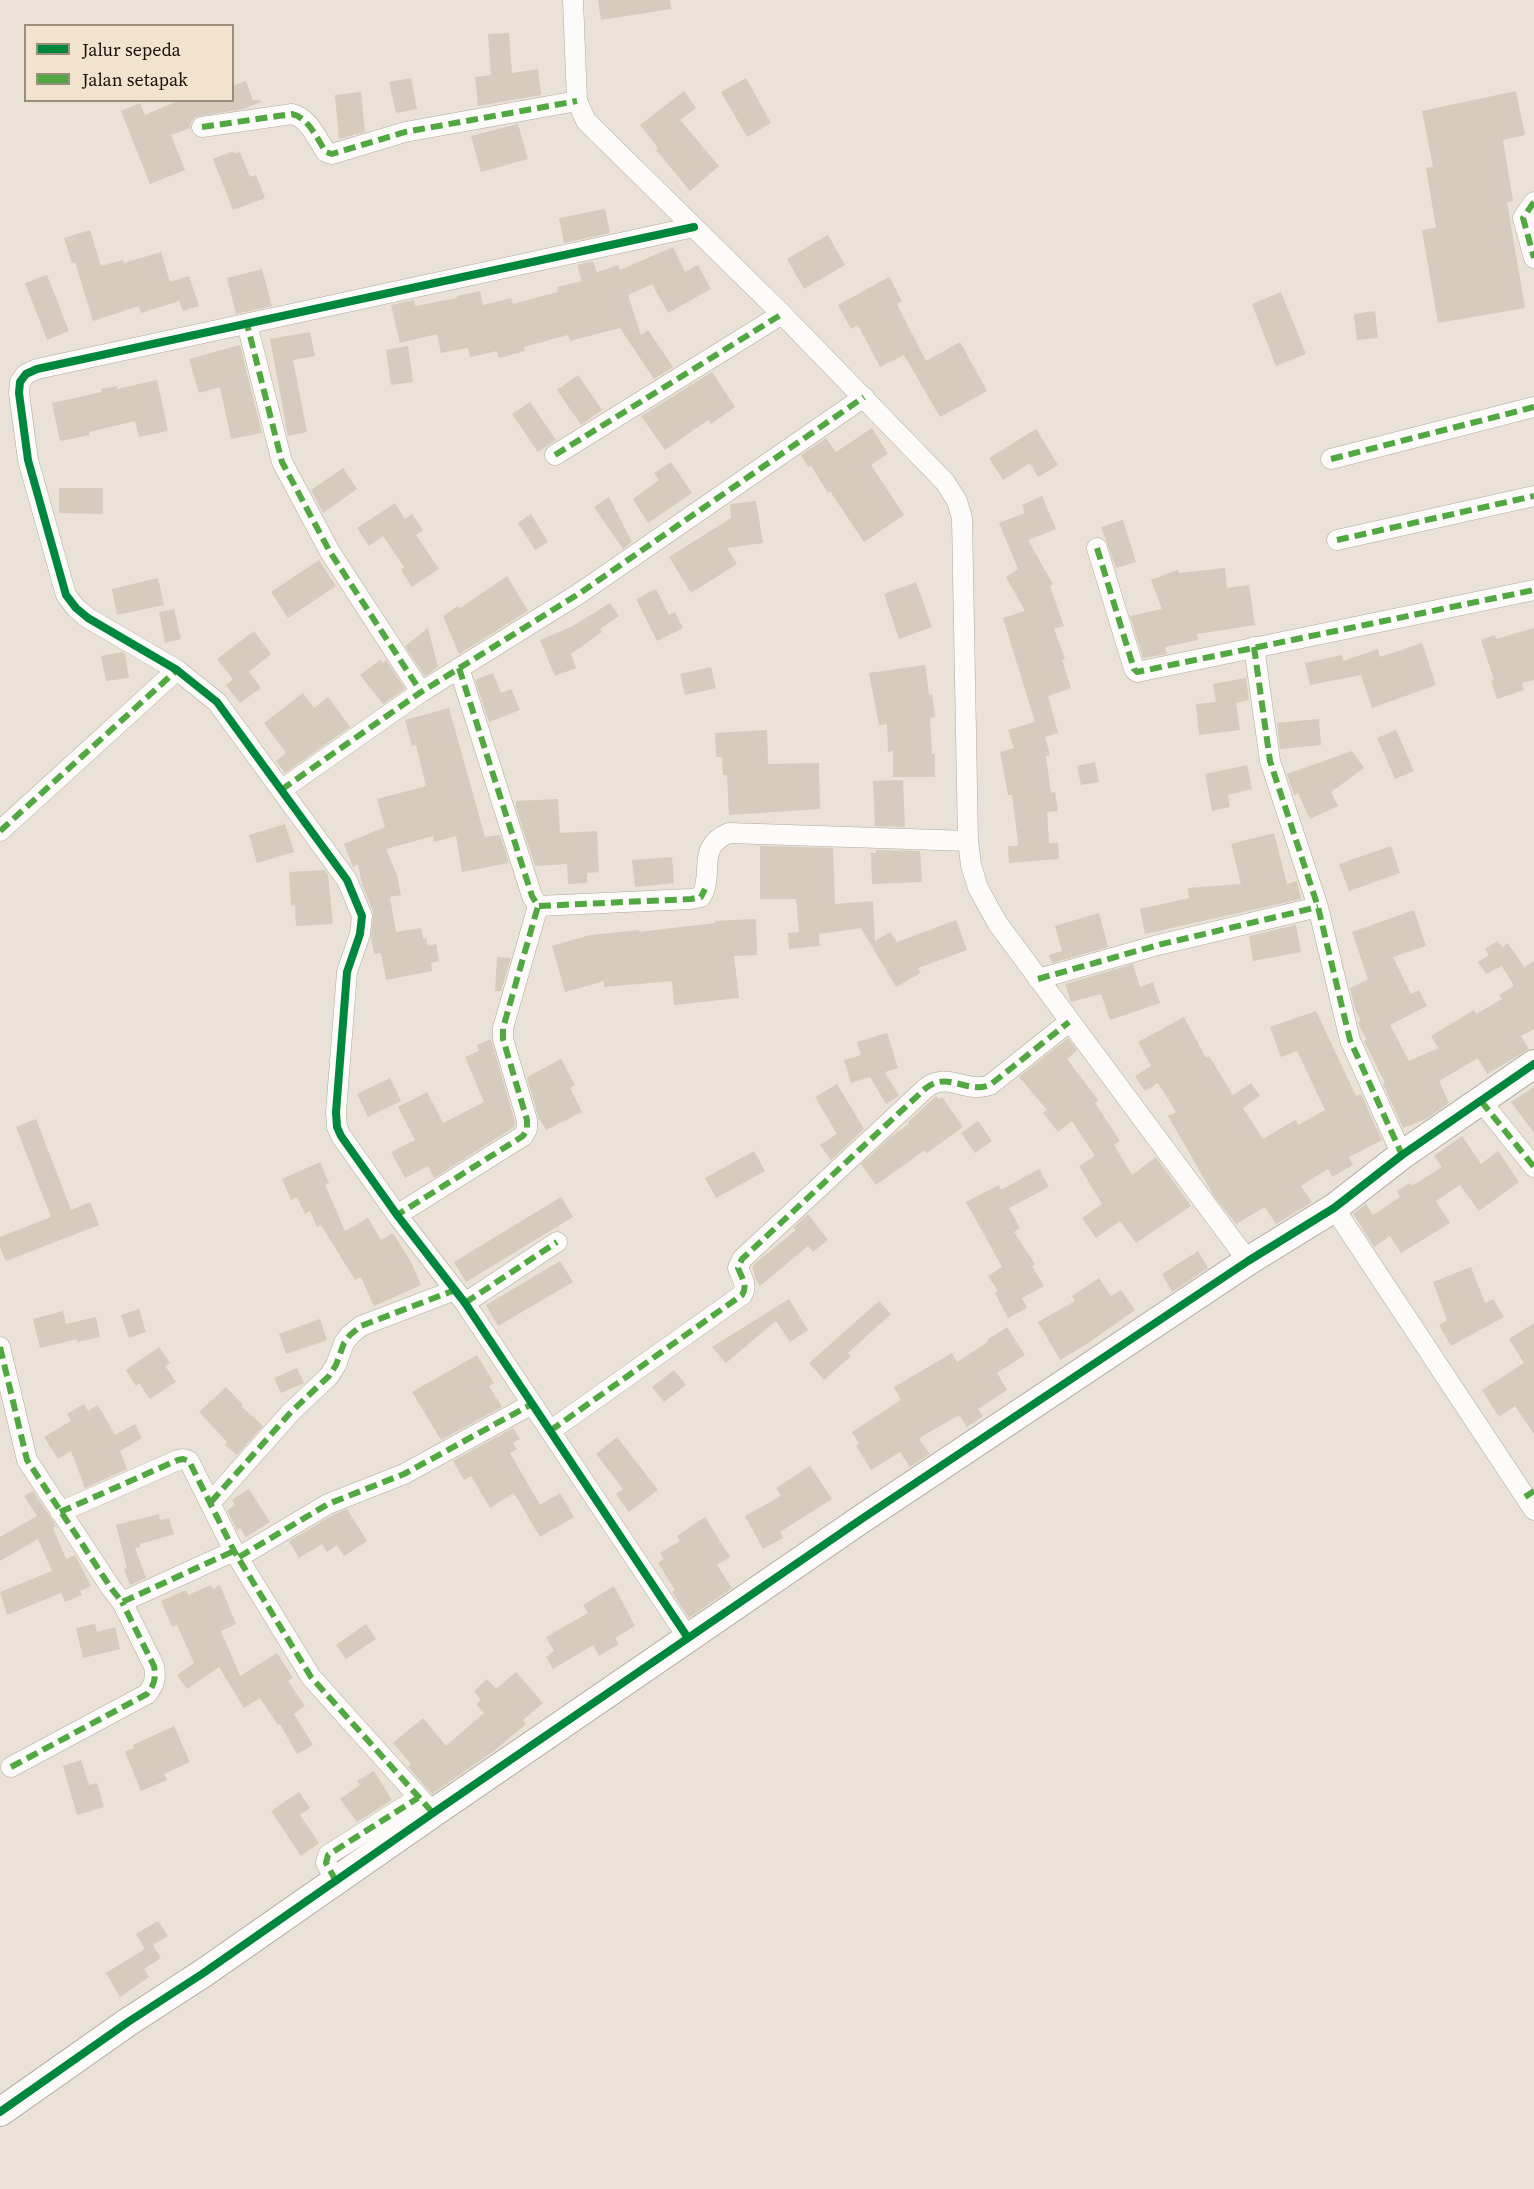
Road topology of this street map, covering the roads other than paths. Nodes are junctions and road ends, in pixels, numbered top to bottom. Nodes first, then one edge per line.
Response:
1 (573, 0) edge
2 (577, 101) junction
3 (202, 127) dead end
4 (1534, 202) edge
5 (694, 227) junction
6 (1534, 258) edge
7 (782, 314) junction
8 (247, 324) junction
9 (864, 397) junction
10 (1534, 407) edge
11 (555, 455) dead end
12 (1330, 459) dead end
13 (1534, 496) edge
14 (1337, 540) dead end
15 (1097, 548) dead end
16 (1534, 590) edge
17 (1254, 647) junction
18 (459, 668) junction
19 (177, 670) junction
20 (421, 692) junction
21 (281, 790) junction
22 (0, 831) edge
23 (968, 841) junction
24 (538, 906) junction
25 (1318, 907) junction
26 (1038, 979) junction
27 (1069, 1022) junction
28 (1534, 1064) edge
29 (1481, 1101) junction
30 (1402, 1155) junction
31 (1534, 1167) edge
32 (1334, 1208) junction
33 (398, 1215) junction
34 (557, 1242) dead end
35 (1248, 1261) junction
36 (460, 1297) junction
37 (0, 1347) edge
38 (532, 1404) junction
39 (550, 1431) junction
40 (1531, 1499) edge
41 (211, 1502) junction
42 (60, 1512) junction
43 (237, 1554) junction
44 (122, 1602) junction
45 (688, 1638) junction
46 (11, 1767) dead end
47 (425, 1805) junction
48 (0, 2112) edge

1 - 2 street
2 - 3 street
2 - 5 street
4 - 6 street
5 - 7 street
5 - 8 street
7 - 9 street
7 - 11 street
8 - 19 street
8 - 20 street
9 - 18 street
9 - 23 street
10 - 12 street
13 - 14 street
15 - 17 street
16 - 17 street
17 - 25 street
18 - 20 street
18 - 24 street
19 - 21 street
19 - 22 street
20 - 21 street
21 - 33 street
23 - 24 street
23 - 26 street
24 - 33 street
25 - 26 street
25 - 30 street
26 - 27 street
27 - 35 street
27 - 39 street
28 - 29 street
29 - 30 street
29 - 31 street
30 - 32 street
32 - 35 street
32 - 40 street
33 - 36 street
34 - 36 street
35 - 45 street
36 - 38 street
36 - 41 street
37 - 42 street
38 - 39 street
38 - 43 street
39 - 45 street
41 - 42 street
41 - 43 street
42 - 44 street
43 - 44 street
43 - 47 street
44 - 46 street
45 - 47 street
47 - 48 street

